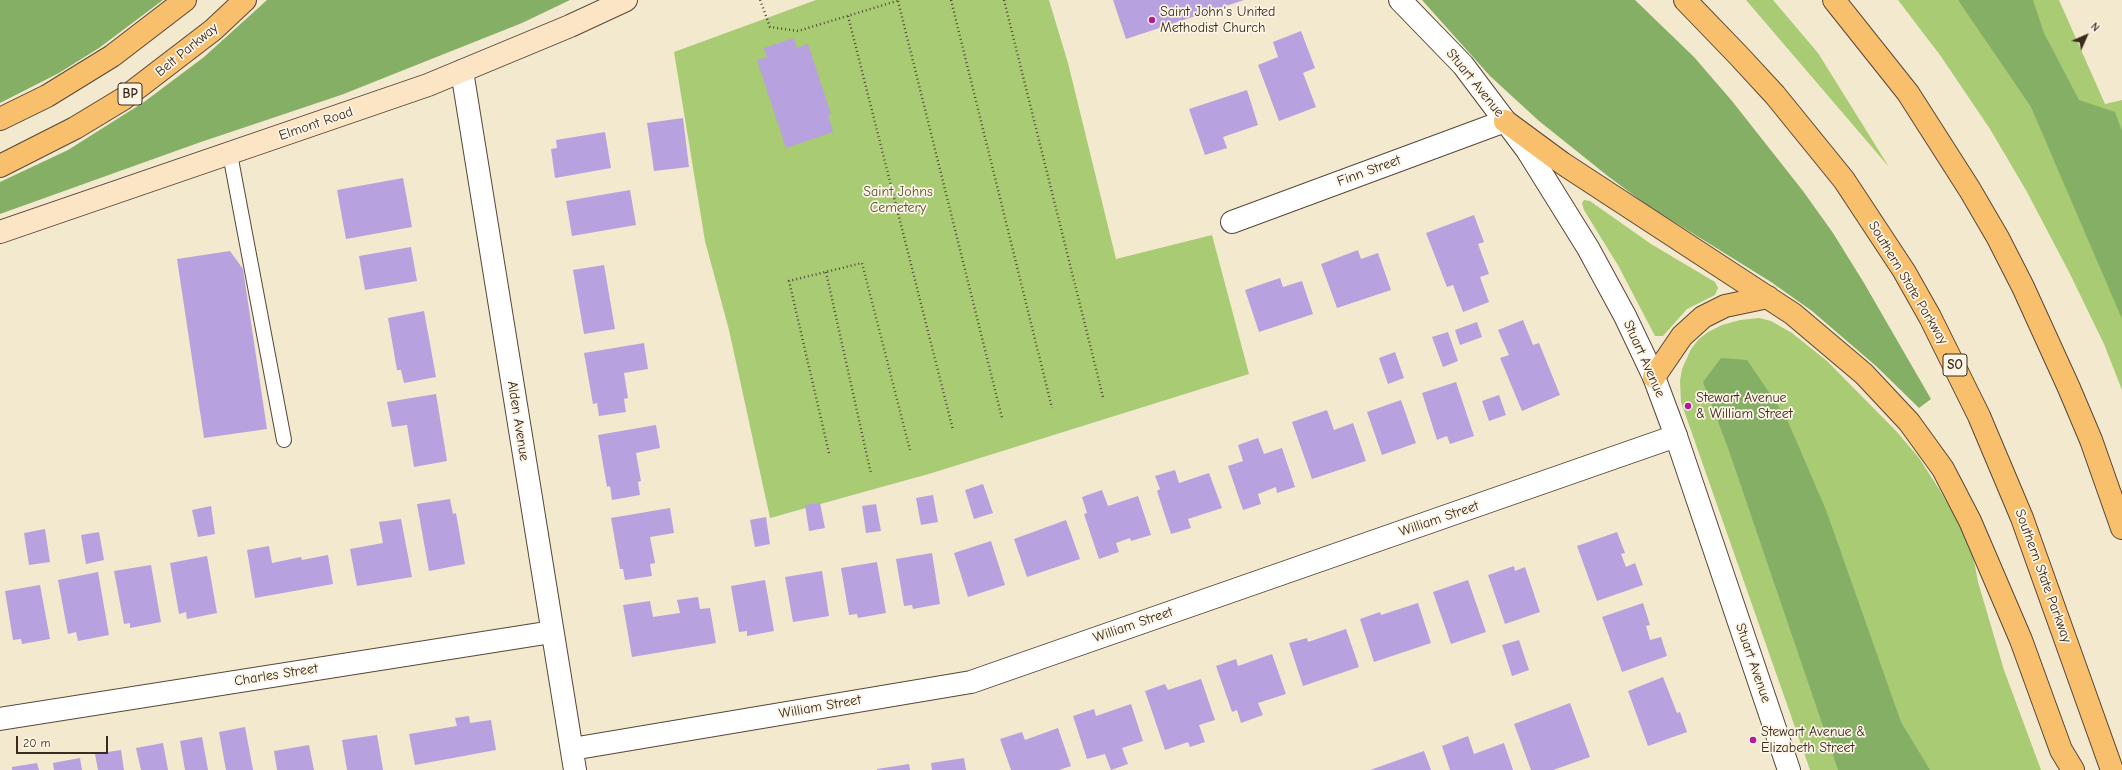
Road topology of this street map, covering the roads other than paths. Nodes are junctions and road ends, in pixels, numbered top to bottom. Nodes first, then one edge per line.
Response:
1 (185, 0) edge
2 (245, 0) edge
3 (626, 0) edge
4 (1400, 0) edge
5 (1685, 0) edge
6 (1834, 0) edge
7 (462, 71) junction
8 (0, 119) edge
9 (1505, 121) junction
10 (230, 154) junction
11 (0, 166) edge
12 (1232, 222) dead end
13 (0, 232) edge
14 (1768, 297) junction
15 (1654, 377) junction
16 (1676, 436) junction
17 (284, 440) dead end
18 (2122, 528) edge
19 (552, 632) junction
20 (0, 719) edge
21 (574, 760) edge
22 (1785, 769) edge
23 (2073, 770) edge
24 (2112, 770) edge

1 - 8 highway
2 - 11 highway, Belt Parkway / BP
3 - 7 main road, Elmont Road
4 - 9 street, Stuart Avenue
5 - 24 highway, Southern State Parkway / SO
6 - 18 highway
7 - 10 main road, Elmont Road
7 - 19 street, Alden Avenue
9 - 12 street, Finn Street
9 - 14 highway
9 - 15 street, Stuart Avenue
10 - 13 main road, Elmont Road
10 - 17 lane
14 - 15 highway
14 - 23 highway
15 - 16 street, Stuart Avenue
16 - 21 street, William Street
16 - 22 street, Stuart Avenue
19 - 20 street, Charles Street
19 - 21 street, Alden Avenue

